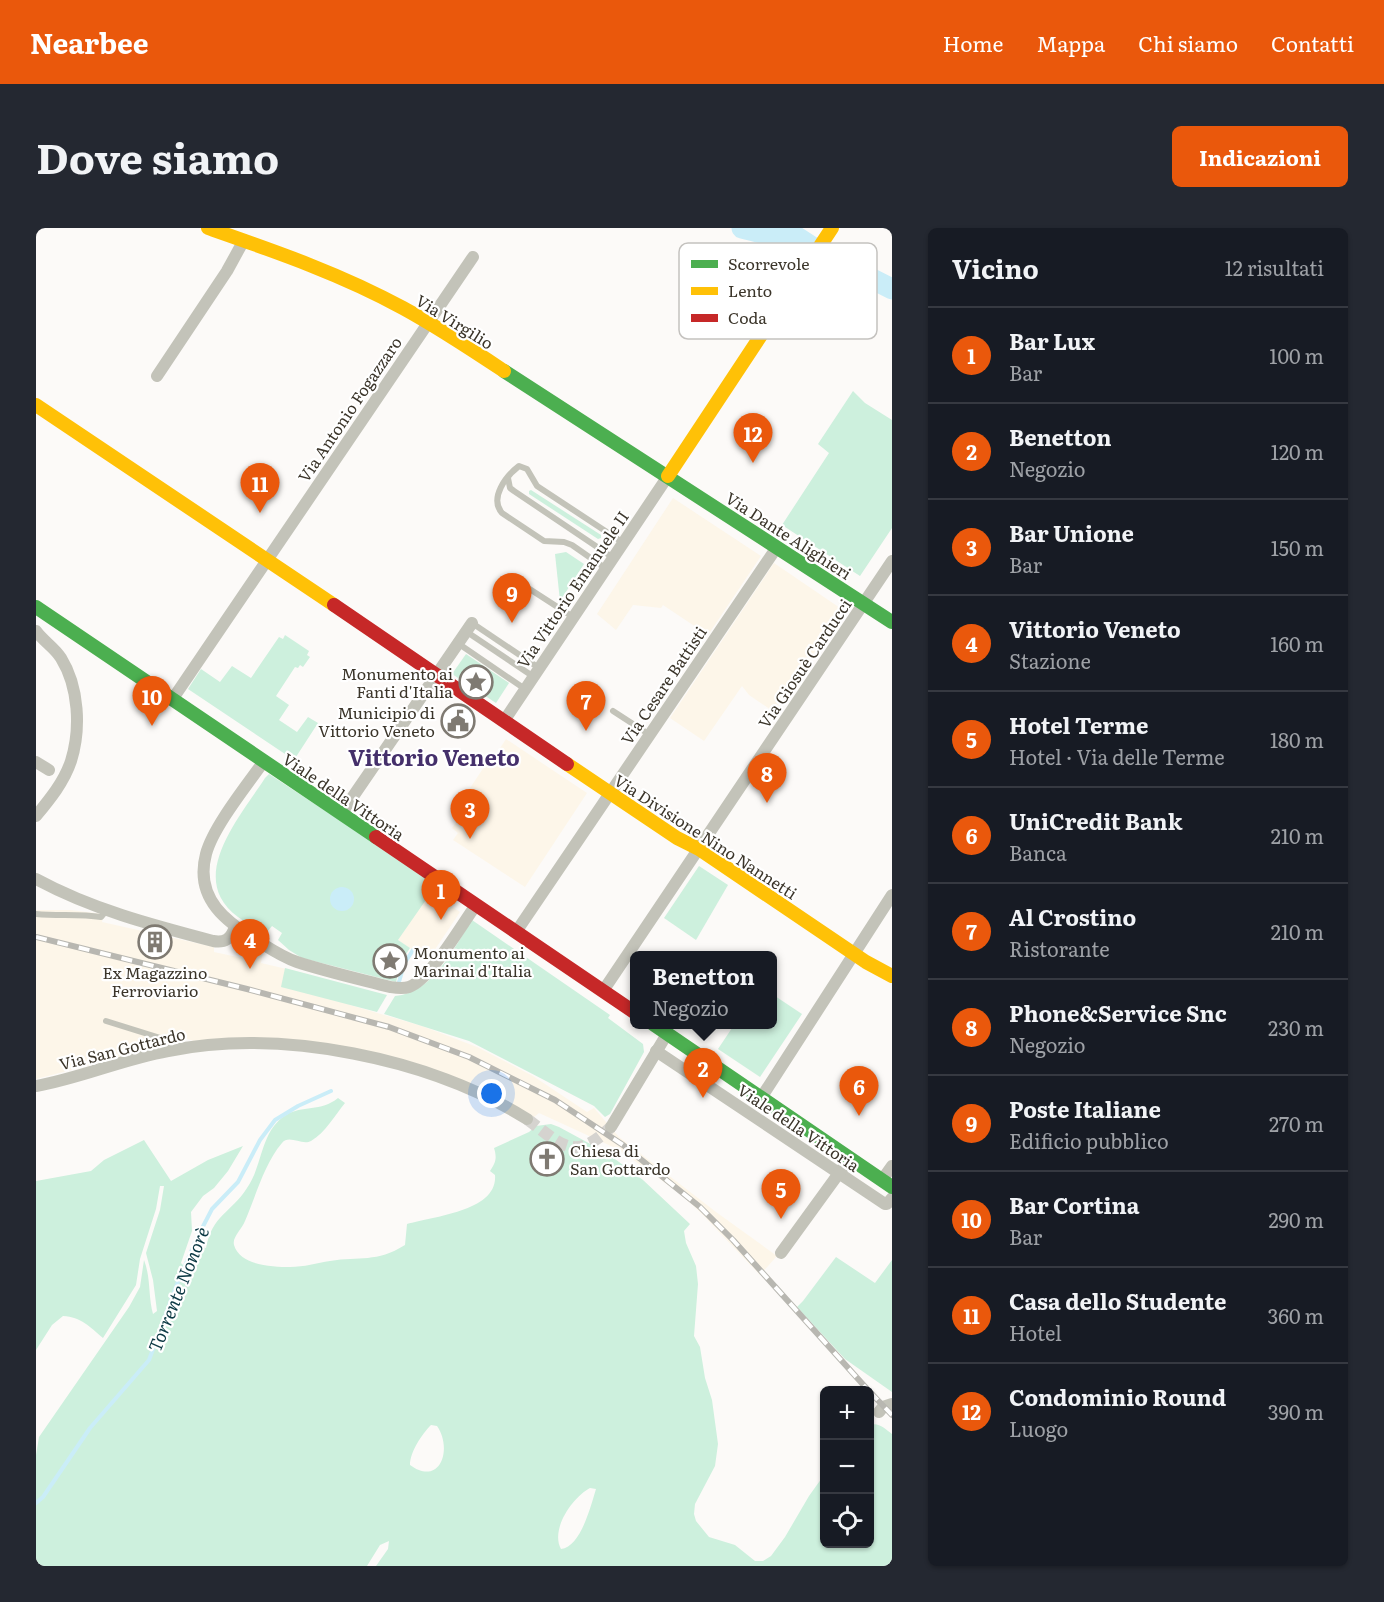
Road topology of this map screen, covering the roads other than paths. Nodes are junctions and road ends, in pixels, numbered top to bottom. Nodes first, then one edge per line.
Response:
1 (208, 228) edge
2 (832, 228) edge
3 (244, 240) junction
4 (822, 243) edge
5 (473, 257) dead end
6 (428, 322) junction
7 (758, 339) edge
8 (157, 376) dead end
9 (36, 405) edge
10 (668, 476) junction
11 (508, 478) junction
12 (622, 542) junction
13 (777, 547) junction
14 (612, 557) junction
15 (268, 560) junction
16 (892, 561) edge
17 (605, 568) junction
18 (511, 577) dead end
19 (864, 603) junction
20 (36, 608) edge
21 (573, 617) junction
22 (892, 622) edge
23 (470, 628) joint
24 (36, 631) edge
25 (459, 644) junction
26 (536, 673) junction
27 (436, 674) junction
28 (525, 689) junction
29 (172, 700) junction
30 (613, 711) dead end
31 (504, 721) junction
32 (650, 735) junction
33 (264, 761) junction
34 (36, 762) edge
35 (49, 770) dead end
36 (609, 793) junction
37 (341, 814) junction
38 (36, 816) edge
39 (699, 849) junction
40 (36, 879) edge
41 (892, 895) edge
42 (476, 905) junction
43 (106, 910) junction
44 (36, 914) edge
45 (235, 927) junction
46 (516, 932) junction
47 (631, 951) edge
48 (630, 952) edge
49 (854, 954) junction
50 (892, 976) edge
51 (603, 991) junction
52 (630, 1009) edge
53 (106, 1021) dead end
54 (660, 1029) edge
55 (667, 1034) junction
56 (190, 1047) junction
57 (656, 1051) junction
58 (36, 1086) edge
59 (761, 1098) junction
60 (527, 1119) tunnel mouth
61 (611, 1126) tunnel mouth
62 (850, 1158) junction
63 (892, 1166) edge
64 (838, 1173) junction
65 (887, 1183) edge
66 (890, 1201) edge
67 (781, 1253) dead end
68 (892, 1404) edge
69 (879, 1412) dead end

1 - 3 street, Via Virgilio
2 - 4 street
3 - 6 street, Via Virgilio
3 - 8 street
5 - 6 street, Via Antonio Fogazzaro
6 - 10 street, Via Virgilio
6 - 15 street, Via Antonio Fogazzaro
7 - 10 street
9 - 15 street, Via Divisione Nino Nannetti
10 - 12 street, Via Vittorio Emanuele II
10 - 13 street, Via Dante Alighieri
11 - 12 lane
11 - 14 lane
11 - 17 lane
12 - 14 street, Via Vittorio Emanuele II
13 - 19 street, Via Dante Alighieri
13 - 32 street, Via Cesare Battisti
14 - 17 street, Via Vittorio Emanuele II
15 - 27 street, Via Divisione Nino Nannetti
15 - 29 street, Via Antonio Fogazzaro
16 - 19 street, Via Giosuè Carducci
17 - 21 street, Via Vittorio Emanuele II
18 - 21 lane
19 - 22 street, Via Dante Alighieri
19 - 39 street, Via Giosuè Carducci
20 - 29 street, Viale della Vittoria
21 - 26 street, Via Vittorio Emanuele II
23 - 25 street
23 - 26 lane
24 - 38 street
25 - 27 street
25 - 28 lane
26 - 28 street, Via Vittorio Emanuele II
27 - 31 street, Via Divisione Nino Nannetti
27 - 37 street
28 - 31 street, Via Vittorio Emanuele II
29 - 33 street, Viale della Vittoria
30 - 32 lane
31 - 36 street, Via Divisione Nino Nannetti
32 - 36 street, Via Cesare Battisti
33 - 37 street, Viale della Vittoria
33 - 45 street
34 - 35 street
36 - 39 street, Via Divisione Nino Nannetti
36 - 46 street, Via Cesare Battisti
37 - 42 street, Viale della Vittoria
39 - 47 street, Via Giosuè Carducci
39 - 49 street, Via Divisione Nino Nannetti
40 - 43 street
41 - 49 street
42 - 45 street
42 - 46 street, Viale della Vittoria
43 - 44 lane
43 - 45 street
46 - 51 street, Viale della Vittoria
48 - 51 street, Via Giosuè Carducci
49 - 50 street, Via Divisione Nino Nannetti
49 - 59 street
51 - 52 street, Viale della Vittoria
53 - 56 lane
54 - 55 street, Viale della Vittoria
55 - 57 street
55 - 59 street, Viale della Vittoria
56 - 58 street, Via San Gottardo
56 - 60 street, Via San Gottardo
57 - 61 street
57 - 64 street, Viale della Vittoria
59 - 62 street, Viale della Vittoria
62 - 64 street
62 - 65 street, Viale della Vittoria
63 - 65 street
64 - 66 street, Viale della Vittoria
64 - 67 street
68 - 69 street

